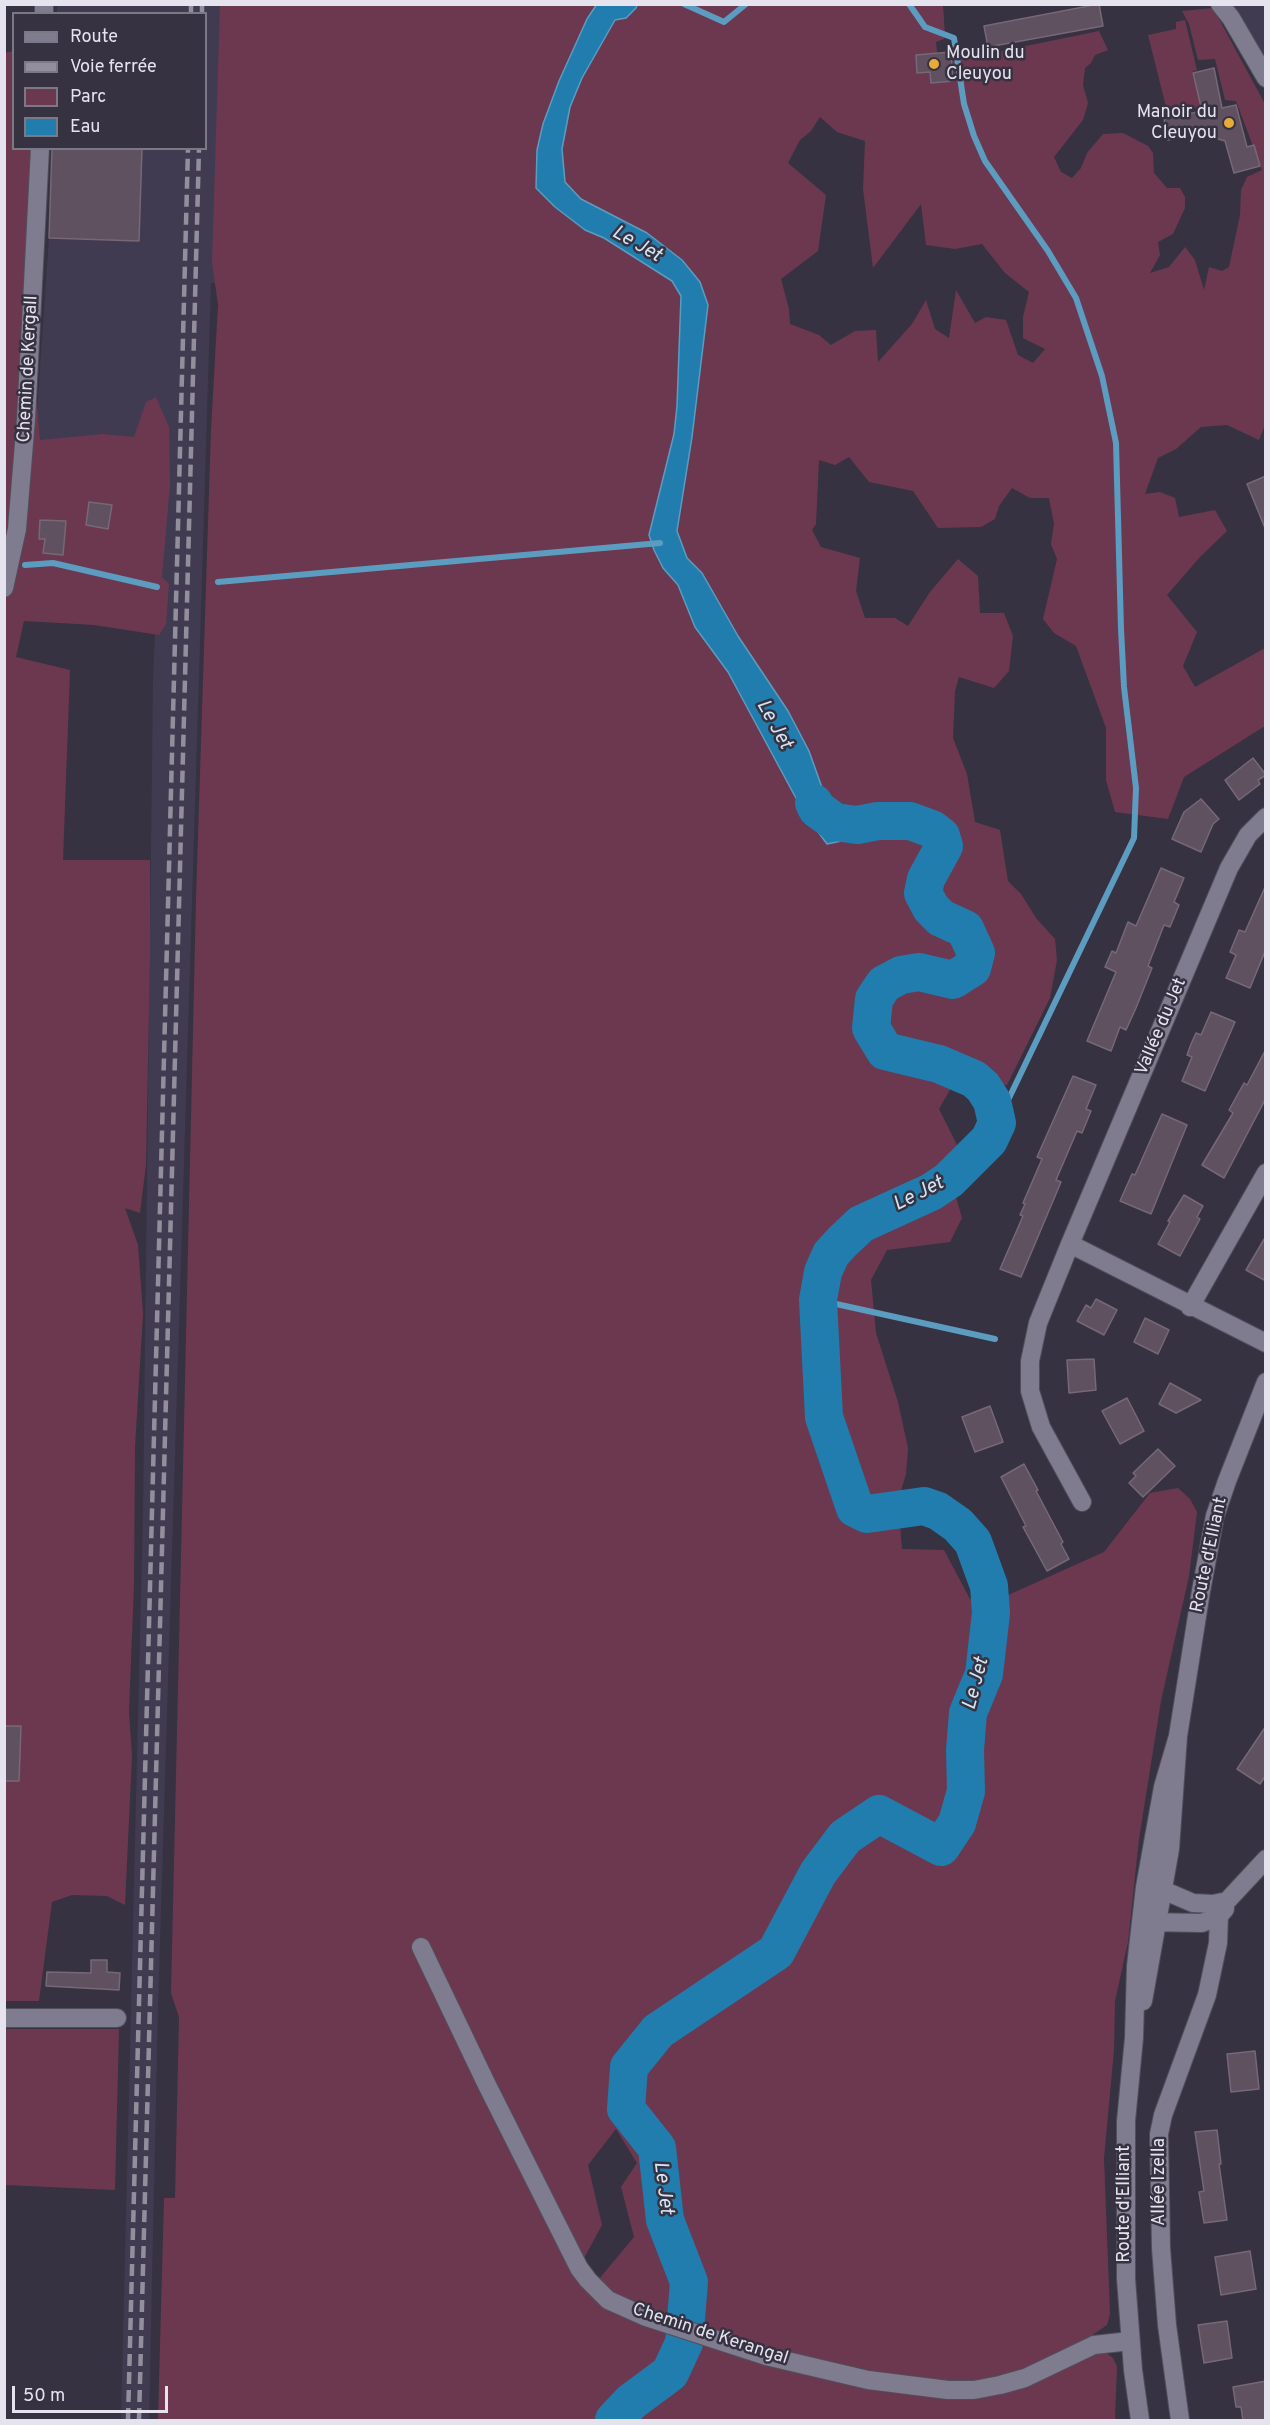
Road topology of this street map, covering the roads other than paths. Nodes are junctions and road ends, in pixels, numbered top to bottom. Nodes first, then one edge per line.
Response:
1 (1220, 4) edge
2 (1266, 78) edge
3 (40, 150) edge
4 (4, 588) edge
5 (1266, 817) edge
6 (1266, 1173) edge
7 (1070, 1245) junction
8 (1190, 1307) junction
9 (1266, 1343) edge
10 (1266, 1382) edge
11 (1082, 1502) dead end
12 (1178, 1736) junction
13 (1266, 1858) edge
14 (1145, 1887) junction
15 (1164, 1892) junction
16 (1223, 1909) junction
17 (1150, 1922) junction
18 (421, 1947) dead end
19 (4, 2018) edge
20 (117, 2018) dead end
21 (1130, 2341) junction
22 (1133, 2370) junction
23 (1128, 2421) edge
24 (1140, 2421) edge
25 (1180, 2421) edge

1 - 2 street
3 - 4 street, Chemin de Kergall
5 - 7 street, Vallée du Jet
6 - 8 street
7 - 8 street
7 - 11 street, Vallée du Jet
8 - 9 street
10 - 12 street, Route d'Elliant
12 - 14 street, Route d'Elliant
12 - 15 street, Route d'Elliant
13 - 16 street
14 - 15 street
14 - 17 street, Route d'Elliant
15 - 16 street
15 - 17 street, Route d'Elliant
16 - 17 street
16 - 25 street, Allée Izella
17 - 21 street, Route d'Elliant
18 - 21 street, Chemin de Kerangal
19 - 20 street
21 - 22 street, Route d'Elliant
22 - 23 street, Route d'Elliant
22 - 24 street, Route d'Elliant

